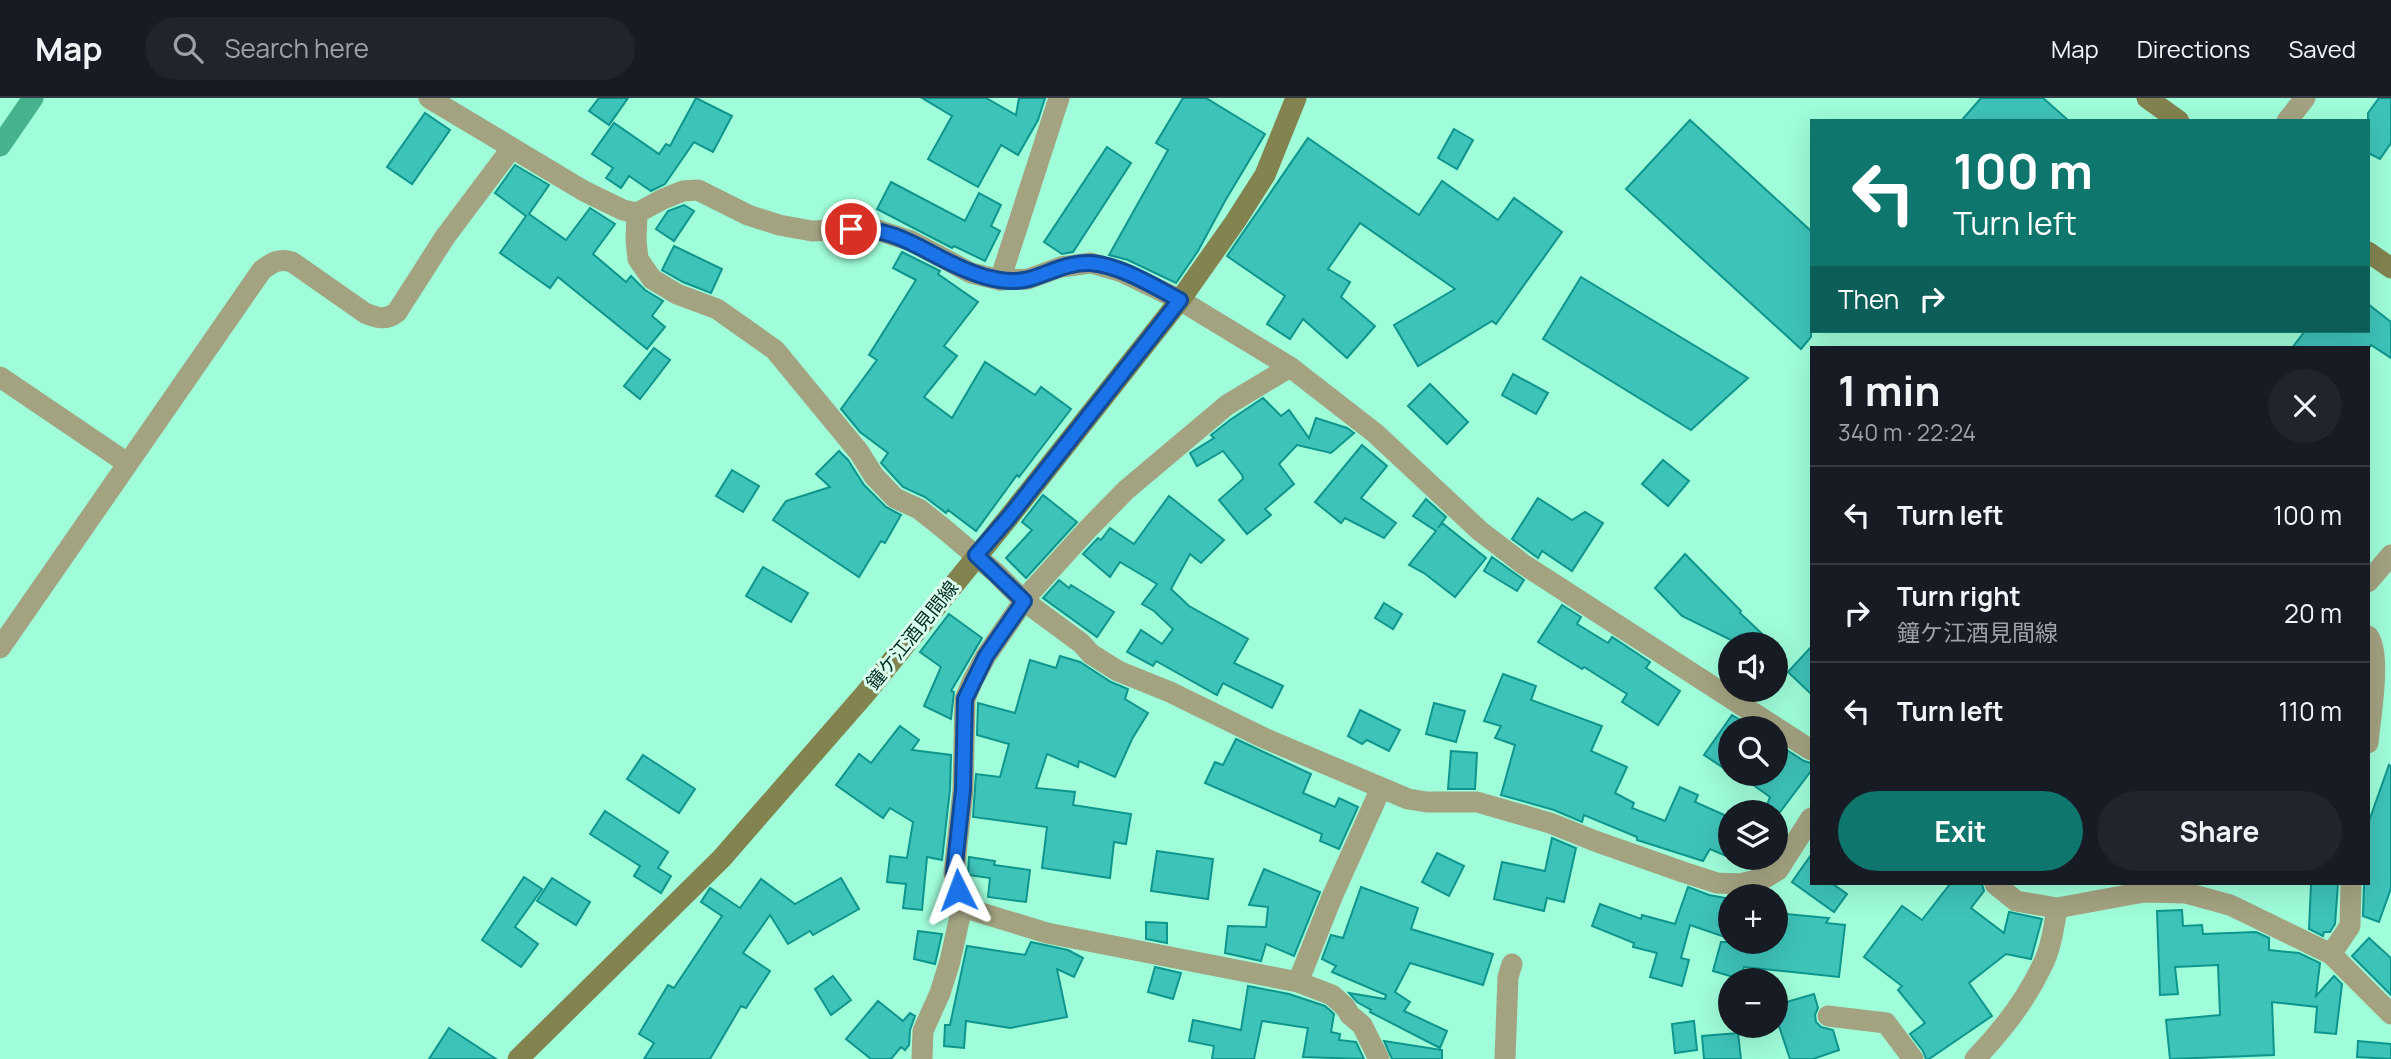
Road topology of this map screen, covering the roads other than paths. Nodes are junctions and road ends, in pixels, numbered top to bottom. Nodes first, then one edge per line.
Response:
1 (429, 98) edge
2 (1059, 98) edge
3 (1296, 98) edge
4 (2147, 98) edge
5 (2305, 98) edge
6 (2176, 119) edge
7 (2289, 119) edge
8 (511, 149) junction
9 (637, 212) junction
10 (2370, 253) edge
11 (2391, 268) edge
12 (1000, 280) junction
13 (1180, 300) junction
14 (1290, 366) junction
15 (0, 377) edge
16 (127, 463) junction
17 (976, 555) junction
18 (2391, 555) edge
19 (2370, 580) edge
20 (1024, 601) junction
21 (2370, 639) edge
22 (0, 648) edge
23 (2370, 719) edge
24 (1810, 749) edge
25 (1381, 788) junction
26 (1810, 820) edge
27 (1996, 885) edge
28 (2351, 885) edge
29 (962, 907) junction
30 (2057, 908) junction
31 (2330, 954) junction
32 (1512, 964) dead end
33 (1298, 982) junction
34 (2391, 1014) edge
35 (1828, 1016) dead end
36 (518, 1059) edge
37 (922, 1059) edge
38 (1379, 1059) edge
39 (1504, 1059) edge
40 (1913, 1059) edge
41 (1975, 1059) edge

1 - 8 street
2 - 12 street
3 - 13 main road, 鐘ケ江酒見間線
4 - 6 main road
5 - 7 street
8 - 9 street
8 - 16 street
9 - 12 street
9 - 17 street
10 - 11 main road
12 - 13 street
13 - 14 street
13 - 17 main road, 鐘ケ江酒見間線
14 - 20 street
14 - 24 street
15 - 16 street
16 - 22 street
17 - 20 street
17 - 36 main road, 鐘ケ江酒見間線
18 - 19 street
20 - 25 street
20 - 29 street
21 - 23 street
25 - 26 street
25 - 33 street
27 - 30 street
28 - 31 street
29 - 33 street
29 - 37 street
30 - 31 street
30 - 41 street
31 - 34 street
32 - 39 street
33 - 38 street
35 - 40 street

